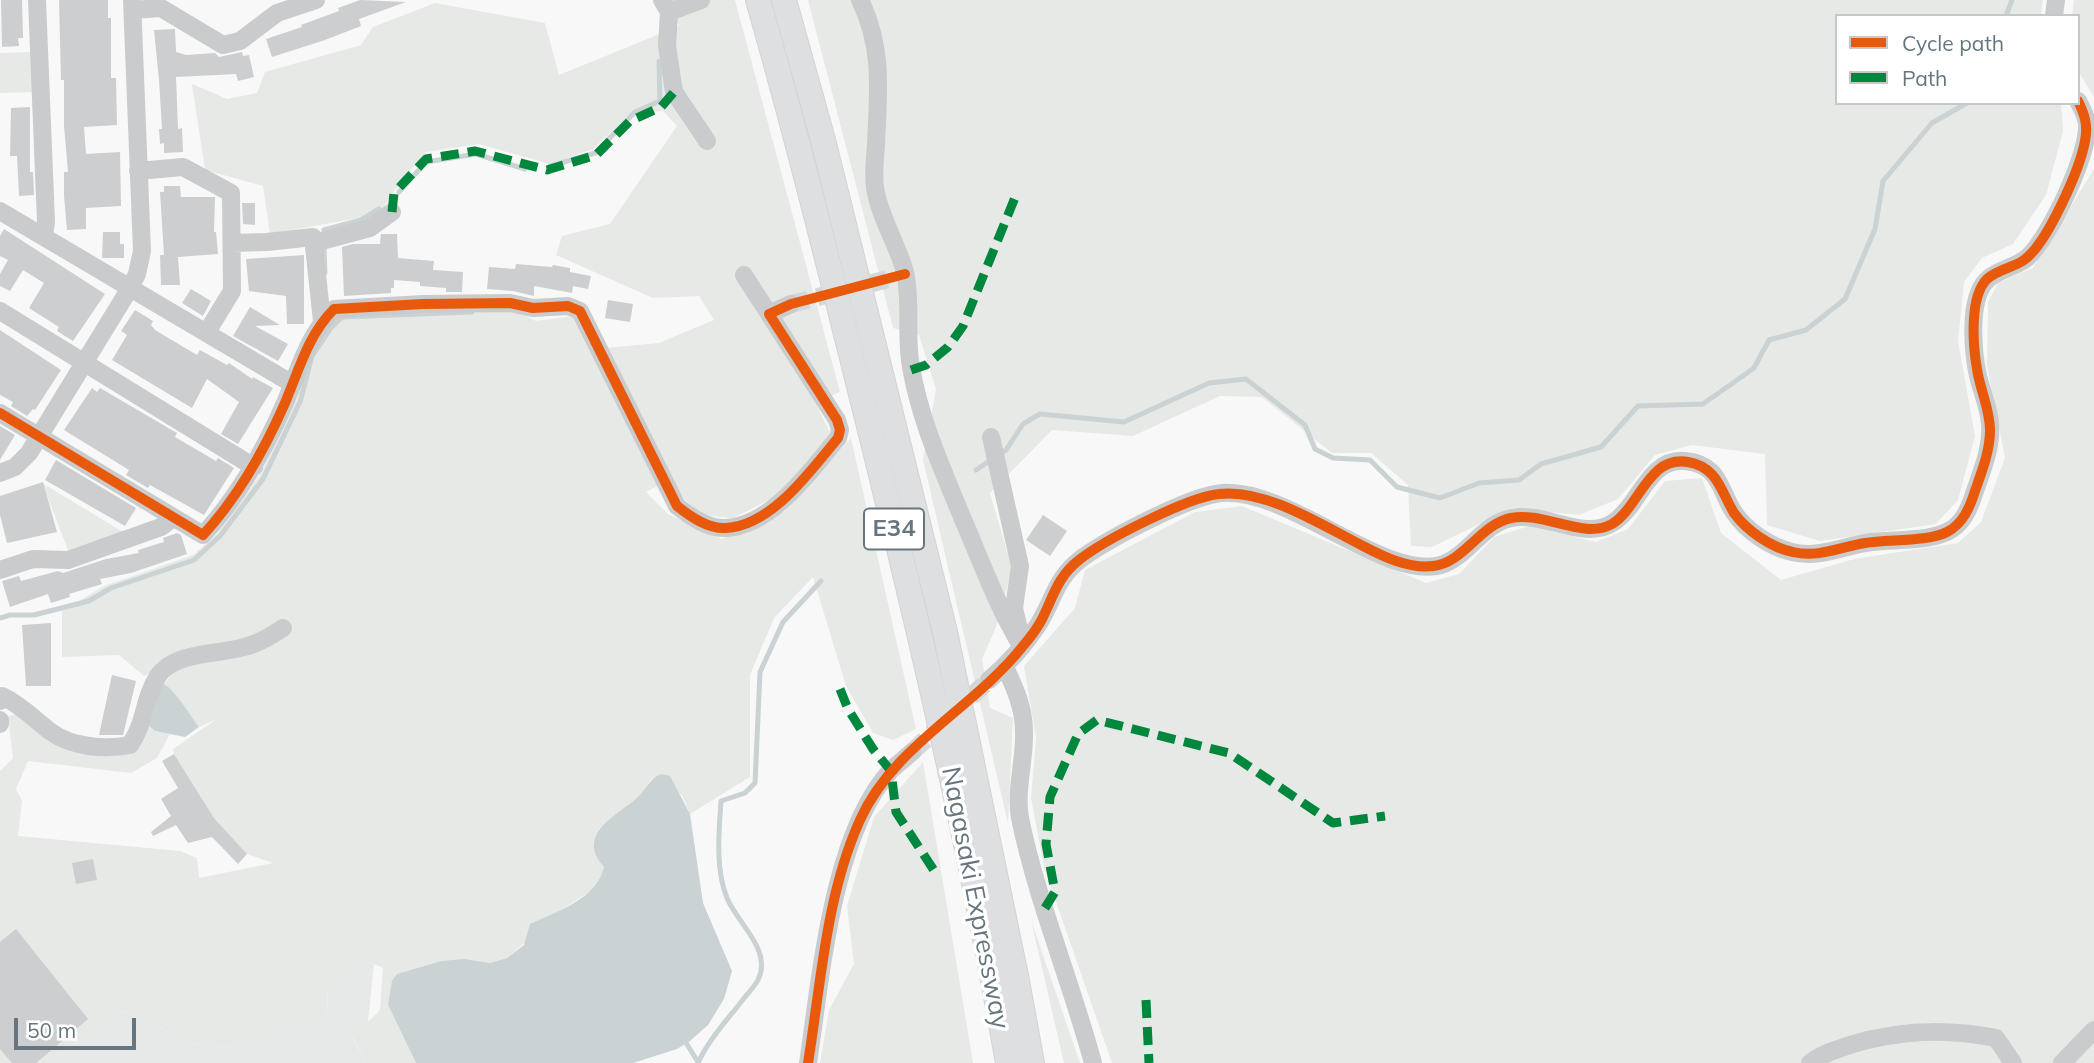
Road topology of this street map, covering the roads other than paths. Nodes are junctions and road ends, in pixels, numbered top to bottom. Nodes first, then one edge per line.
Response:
1 (37, 0) edge
2 (316, 0) edge
3 (701, 0) edge
4 (758, 0) edge
5 (784, 0) edge
6 (860, 0) edge
7 (133, 5) edge
8 (665, 6) edge
9 (2080, 105) edge
10 (707, 141) dead end
11 (138, 171) junction
12 (0, 211) edge
13 (392, 212) dead end
14 (44, 236) junction
15 (232, 243) junction
16 (314, 243) junction
17 (744, 275) dead end
18 (130, 288) junction
19 (791, 304) tunnel mouth
20 (0, 311) edge
21 (769, 314) junction
22 (322, 321) junction
23 (207, 332) junction
24 (86, 362) junction
25 (291, 383) junction
26 (0, 414) edge
27 (991, 437) dead end
28 (38, 438) junction
29 (254, 467) junction
30 (0, 473) edge
31 (173, 518) junction
32 (0, 570) edge
33 (283, 628) dead end
34 (1023, 646) junction
35 (1005, 667) junction
36 (989, 680) tunnel mouth
37 (1, 698) edge
38 (912, 752) tunnel mouth
39 (2094, 1030) edge
40 (808, 1063) edge
41 (1008, 1063) edge
42 (1032, 1063) edge
43 (1093, 1063) edge
44 (1810, 1063) edge
45 (2013, 1063) edge
46 (2062, 1063) edge

1 - 14 street
2 - 7 street
3 - 8 street
4 - 41 highway, Nagasaki Expressway / E34
5 - 42 highway, Nagasaki Expressway / E34
6 - 34 street
7 - 11 street
8 - 10 street
9 - 34 street
11 - 15 street
11 - 18 street
12 - 14 street
13 - 16 street
14 - 18 street
15 - 16 street
15 - 23 street
16 - 22 street
17 - 21 street
18 - 23 street
18 - 24 street
19 - 21 street
20 - 24 street
21 - 22 street
22 - 25 street
23 - 25 street
24 - 28 street
24 - 29 street
25 - 29 street
26 - 28 street
27 - 34 street
28 - 30 street
28 - 31 street
29 - 31 street
31 - 32 street
33 - 37 street
34 - 35 street
35 - 36 street
35 - 43 street
38 - 40 street
39 - 46 street
44 - 45 street

